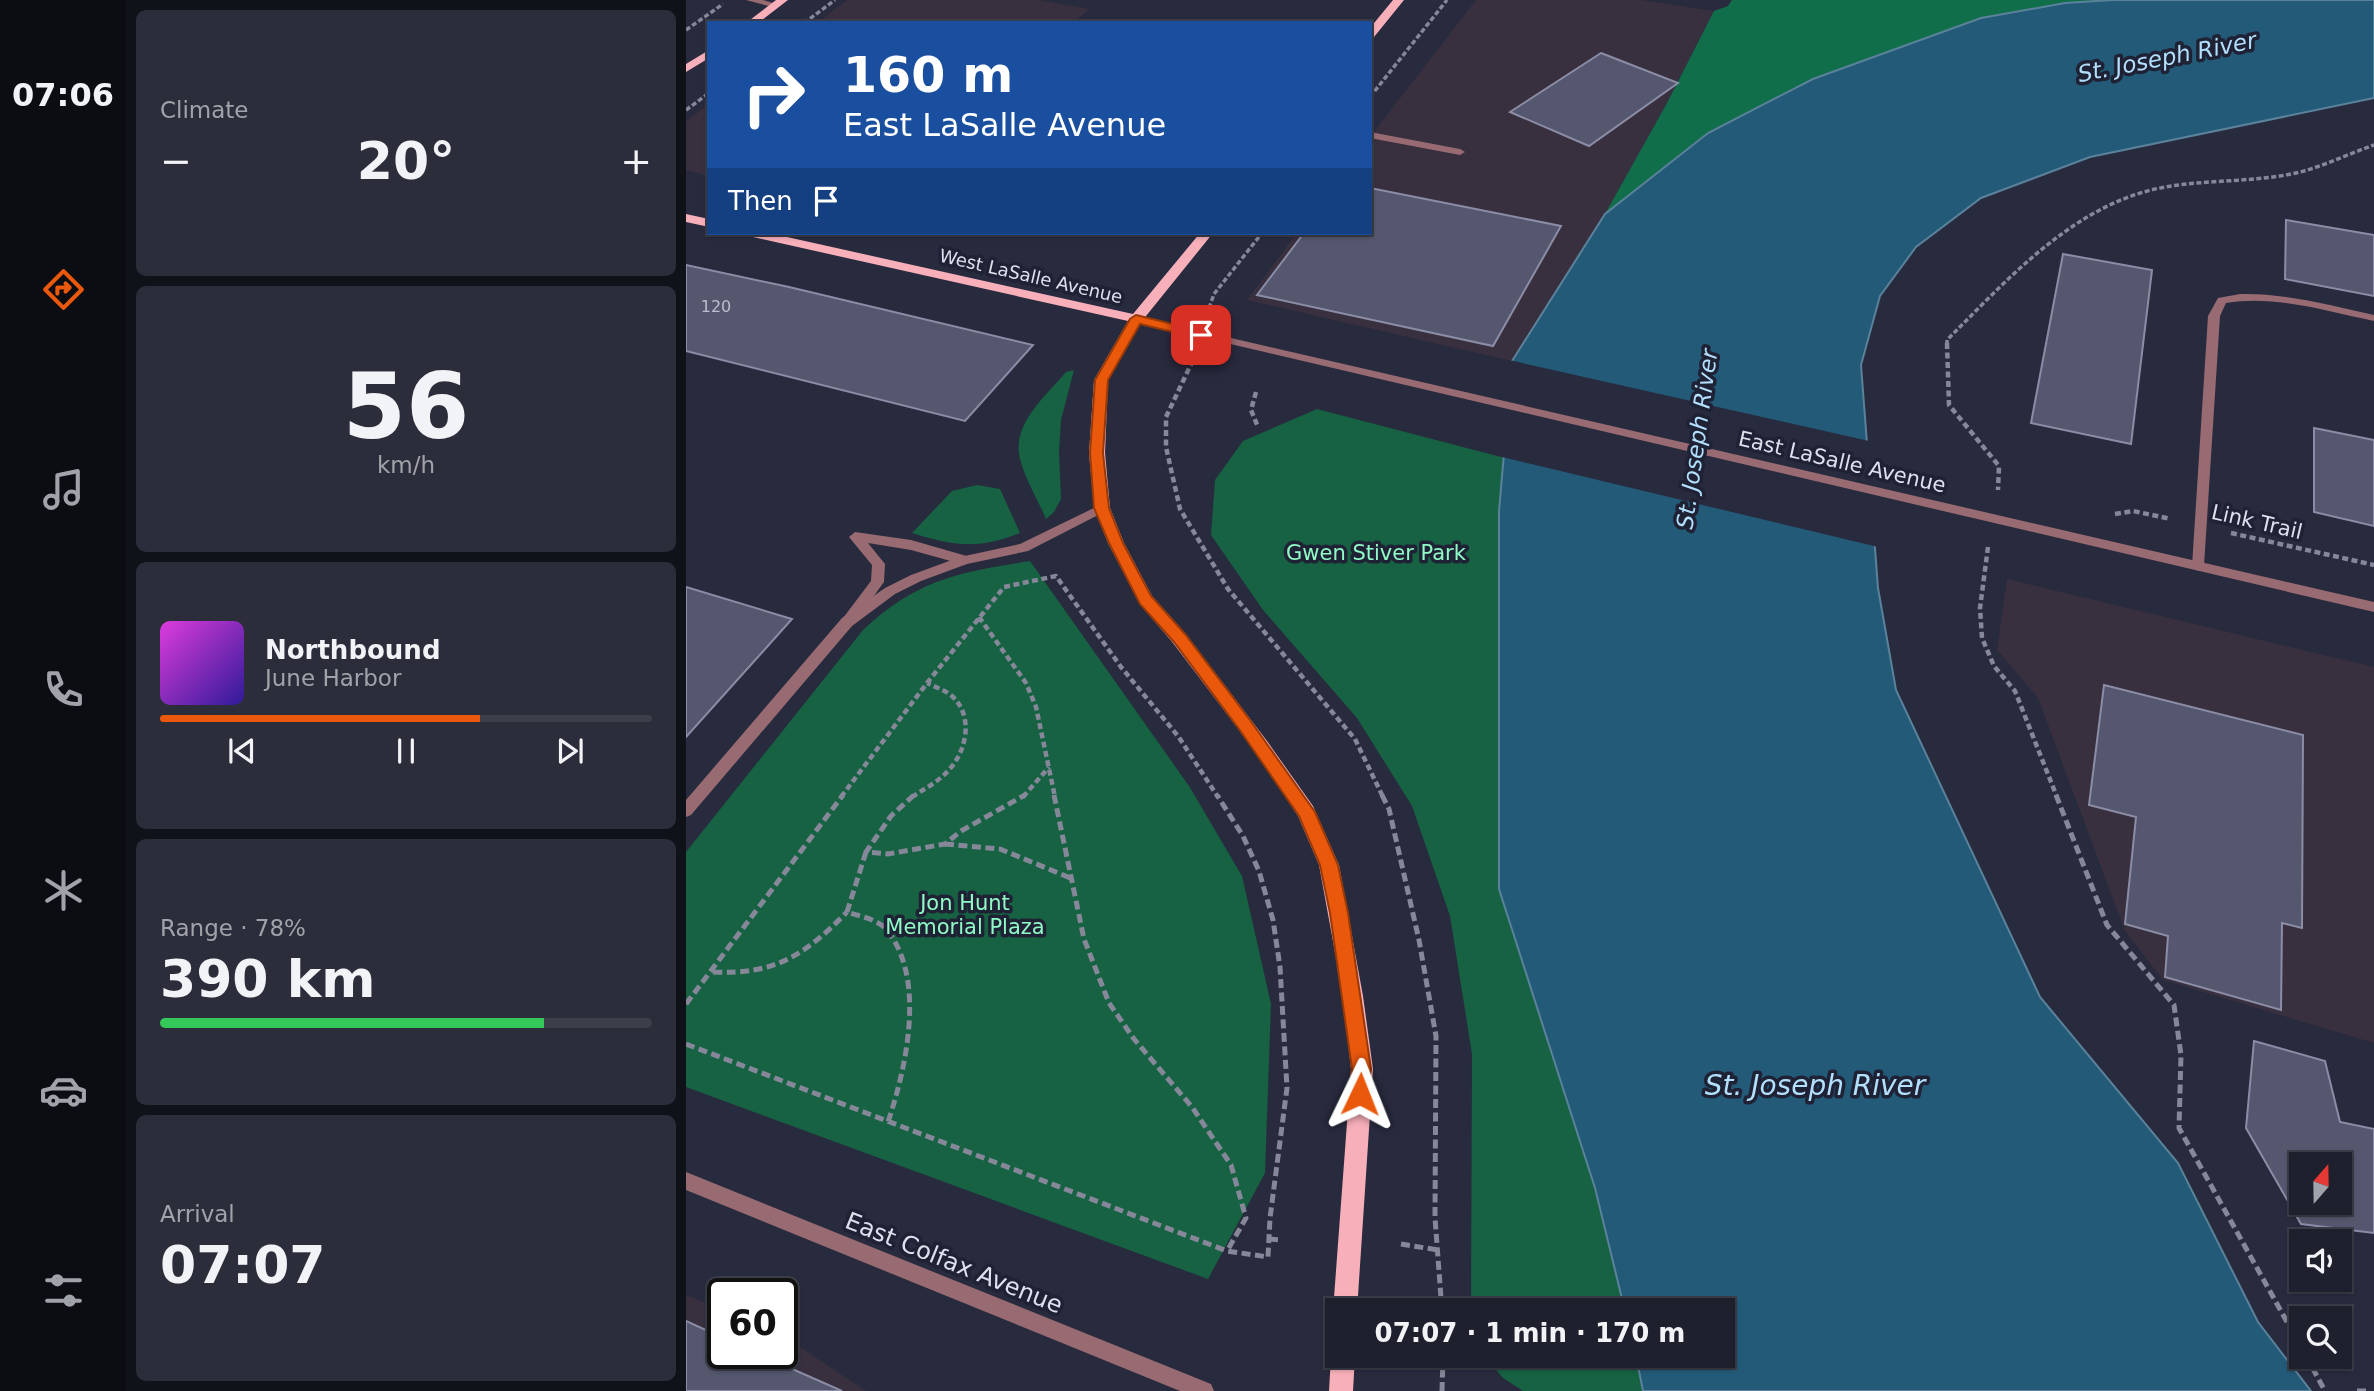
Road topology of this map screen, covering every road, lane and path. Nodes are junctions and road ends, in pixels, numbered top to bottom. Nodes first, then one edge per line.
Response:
1 (729, 0) edge
2 (750, 0) edge
3 (835, 0) edge
4 (1399, 0) edge
5 (1447, 0) edge
6 (779, 2) edge
7 (754, 21) edge
8 (807, 21) edge
9 (686, 30) edge
10 (1372, 33) edge
11 (707, 53) edge
12 (686, 69) edge
13 (707, 94) edge
14 (1372, 94) edge
15 (686, 110) edge
16 (1372, 135) edge
17 (2374, 145) edge
18 (1460, 152) dead end
19 (686, 218) edge
20 (707, 223) edge
21 (762, 235) edge
22 (1205, 235) edge
23 (1260, 235) edge
24 (1214, 294) dead end
25 (2374, 318) edge
26 (1136, 319) junction
27 (1188, 375) dead end
28 (1256, 392) dead end
29 (1258, 427) dead end
30 (1999, 485) dead end
31 (1102, 508) junction
32 (2133, 511) dead end
33 (2200, 526) junction
34 (1987, 553) dead end
35 (965, 560) junction
36 (2374, 565) edge
37 (2198, 566) junction
38 (2374, 607) edge
39 (979, 617) junction
40 (847, 622) junction
41 (927, 683) junction
42 (1050, 766) junction
43 (686, 811) edge
44 (945, 844) junction
45 (866, 852) junction
46 (1074, 879) junction
47 (847, 912) junction
48 (712, 971) junction
49 (686, 1004) edge
50 (686, 1044) edge
51 (888, 1122) junction
52 (686, 1181) edge
53 (1269, 1239) junction
54 (1283, 1240) dead end
55 (1401, 1244) dead end
56 (1438, 1250) junction
57 (1227, 1251) junction
58 (1346, 1298) edge
59 (1441, 1298) edge
60 (2289, 1325) edge
61 (1342, 1368) edge
62 (1443, 1368) edge
63 (2313, 1369) edge
64 (1205, 1391) edge
65 (1341, 1391) edge
66 (1442, 1391) edge
67 (2325, 1391) edge
68 (2357, 1391) edge
69 (2368, 1391) edge

1 - 9 path
2 - 6 street
3 - 8 path
4 - 10 main road
5 - 14 path
6 - 7 main road
11 - 12 main road
13 - 15 path
16 - 18 street
17 - 30 path
19 - 20 main road
21 - 26 main road, West LaSalle Avenue
22 - 26 main road
23 - 24 path
25 - 33 street
26 - 31 main road
26 - 37 street, East LaSalle Avenue
27 - 56 path
28 - 29 path
31 - 35 street
31 - 58 main road
32 - 33 path, Link Trail
33 - 36 path, Link Trail
33 - 37 street
34 - 60 path
35 - 40 street
35 - 40 street
37 - 38 street, East LaSalle Avenue
39 - 41 path
39 - 42 path
39 - 53 path
40 - 43 street
41 - 45 path
41 - 48 path
42 - 44 path
42 - 46 path
44 - 45 path
44 - 46 path
45 - 47 path
46 - 57 path
47 - 48 path
47 - 51 path
48 - 49 path
50 - 51 path
51 - 57 path
52 - 64 street, East Colfax Avenue
53 - 54 path
53 - 57 path
55 - 56 path
56 - 59 path
61 - 65 main road
62 - 66 path
63 - 67 path
68 - 69 path

